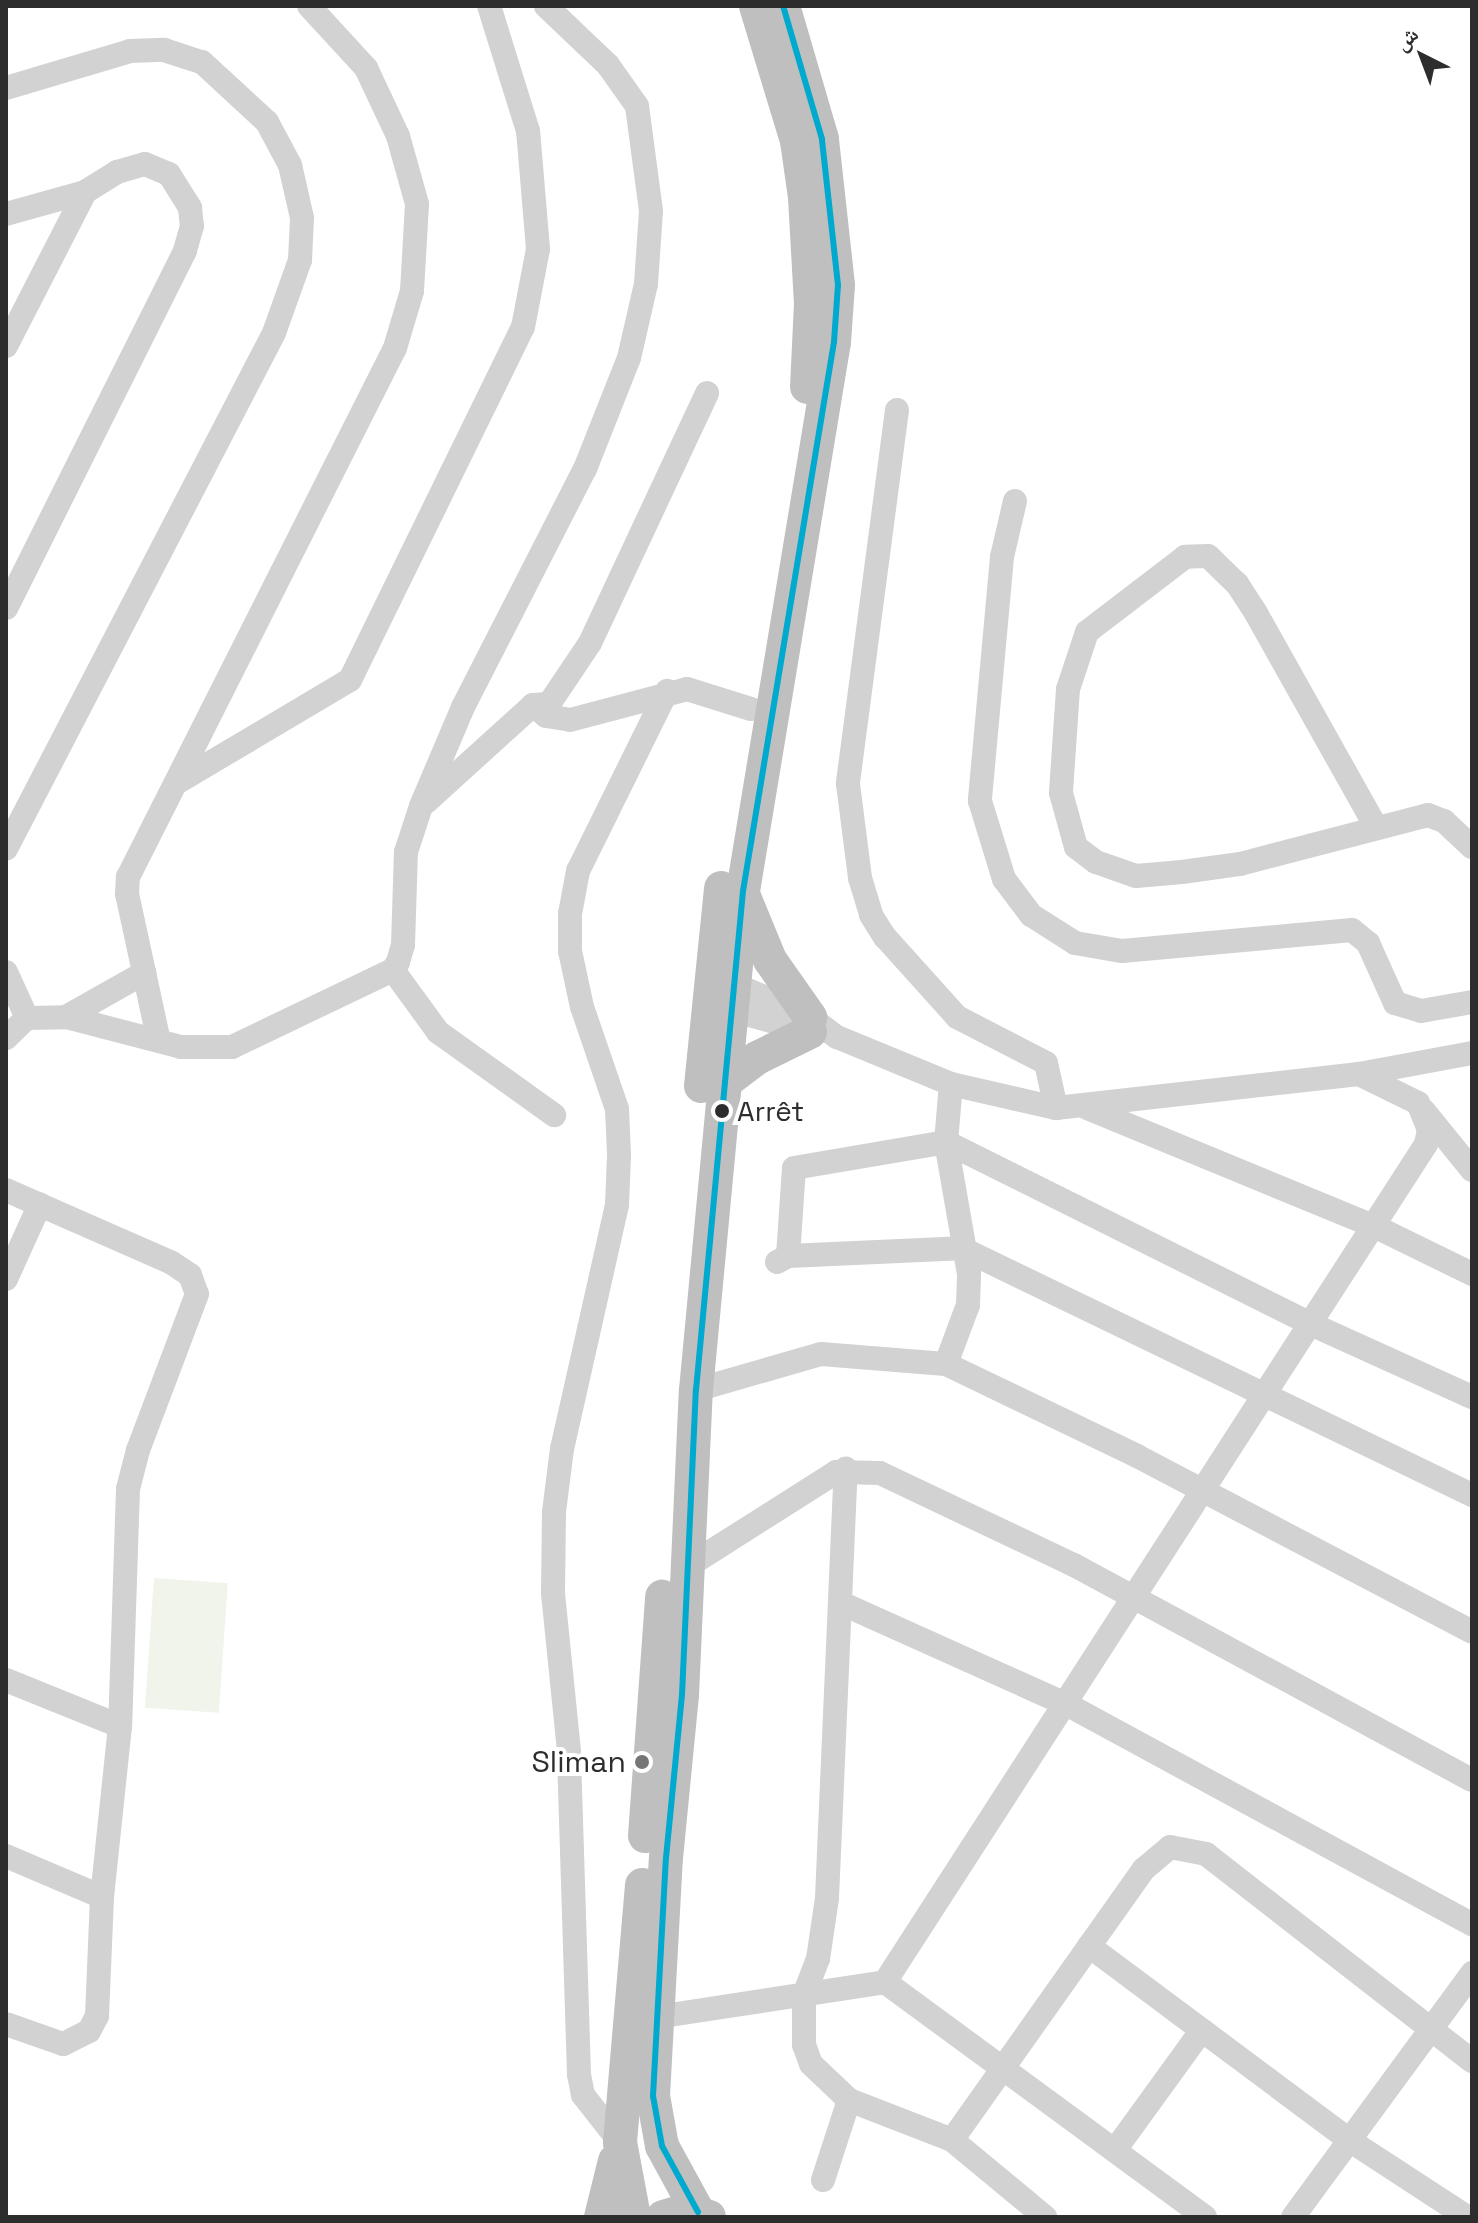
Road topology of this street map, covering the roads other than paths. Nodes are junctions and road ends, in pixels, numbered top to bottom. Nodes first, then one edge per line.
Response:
1 (309, 6) edge
2 (489, 6) edge
3 (546, 6) edge
4 (756, 6) edge
5 (783, 6) edge
6 (6, 88) edge
7 (85, 192) junction
8 (6, 214) edge
9 (6, 346) edge
10 (707, 393) dead end
11 (897, 410) dead end
12 (1015, 501) dead end
13 (6, 608) edge
14 (667, 691) junction
15 (533, 705) junction
16 (751, 709) junction
17 (178, 782) junction
18 (421, 806) junction
19 (1376, 827) junction
20 (1472, 847) edge
21 (6, 849) edge
22 (743, 891) junction
23 (393, 970) junction
24 (6, 972) edge
25 (144, 973) junction
26 (721, 993) junction
27 (1472, 1002) edge
28 (66, 1017) junction
29 (27, 1018) junction
30 (819, 1029) junction
31 (158, 1037) junction
32 (6, 1038) edge
33 (1472, 1053) edge
34 (1359, 1074) junction
35 (724, 1083) junction
36 (951, 1084) junction
37 (1418, 1103) junction
38 (1084, 1107) junction
39 (1056, 1108) junction
40 (554, 1115) dead end
41 (946, 1142) junction
42 (1472, 1170) edge
43 (6, 1190) edge
44 (40, 1204) junction
45 (1376, 1227) junction
46 (961, 1248) junction
47 (1472, 1274) edge
48 (6, 1279) edge
49 (1313, 1325) junction
50 (946, 1364) junction
51 (696, 1390) junction
52 (1265, 1397) junction
53 (1472, 1397) edge
54 (846, 1468) junction
55 (1204, 1494) junction
56 (1472, 1495) edge
57 (685, 1568) junction
58 (1136, 1599) junction
59 (843, 1604) junction
60 (1472, 1632) edge
61 (6, 1680) edge
62 (1068, 1705) junction
63 (120, 1726) junction
64 (1472, 1780) edge
65 (6, 1856) edge
66 (102, 1897) junction
67 (1472, 1924) edge
68 (1089, 1946) junction
69 (1472, 1973) edge
70 (885, 1982) junction
71 (804, 1995) junction
72 (657, 2017) junction
73 (6, 2024) edge
74 (1427, 2028) junction
75 (1202, 2030) junction
76 (1472, 2061) edge
77 (1001, 2066) junction
78 (849, 2100) junction
79 (952, 2140) junction
80 (1349, 2140) junction
81 (620, 2142) junction
82 (1115, 2150) junction
83 (823, 2180) dead end
84 (704, 2214) edge
85 (601, 2217) edge
86 (634, 2217) edge
87 (663, 2217) edge
88 (1045, 2217) edge
89 (1205, 2217) edge
90 (1293, 2217) edge
91 (1467, 2217) edge

1 - 17 street
2 - 17 street
3 - 18 street
4 - 16 highway
5 - 22 highway
6 - 21 street
7 - 8 street
7 - 9 street
7 - 13 street
10 - 15 street
11 - 39 street
12 - 27 street
14 - 15 street
14 - 16 street
14 - 81 street
15 - 18 street
16 - 26 highway
17 - 25 street
18 - 23 street
19 - 19 street
19 - 20 street
22 - 26 highway
22 - 30 highway
23 - 31 street
23 - 40 street
24 - 29 street
25 - 28 street
25 - 31 street
26 - 30 street
26 - 35 highway
26 - 81 highway
28 - 29 street
28 - 31 street
29 - 32 street
30 - 35 highway
30 - 36 street
33 - 34 street
34 - 37 street
34 - 38 street
35 - 51 highway
36 - 39 street
36 - 41 street
37 - 42 street
37 - 45 street
38 - 39 street
38 - 45 street
41 - 46 street
41 - 46 street
41 - 49 street
43 - 44 street
44 - 48 street
44 - 63 street
45 - 47 street
45 - 49 street
46 - 50 street
46 - 52 street
49 - 52 street
49 - 53 street
50 - 51 street
50 - 55 street
51 - 57 highway
52 - 55 street
52 - 56 street
54 - 57 street
54 - 58 street
54 - 59 street
55 - 58 street
55 - 60 street
57 - 72 highway
58 - 62 street
58 - 64 street
59 - 62 street
59 - 71 street
61 - 63 street
62 - 67 street
62 - 70 street
63 - 66 street
65 - 66 street
66 - 73 street
68 - 74 street
68 - 75 street
68 - 77 street
69 - 74 street
70 - 71 street
70 - 77 street
71 - 72 street
71 - 78 street
72 - 84 highway
74 - 76 street
74 - 80 street
75 - 80 street
75 - 82 street
77 - 79 street
77 - 82 street
78 - 79 street
78 - 83 street
79 - 88 street
80 - 90 street
80 - 91 street
81 - 85 highway
81 - 86 highway
82 - 89 street
84 - 87 highway

